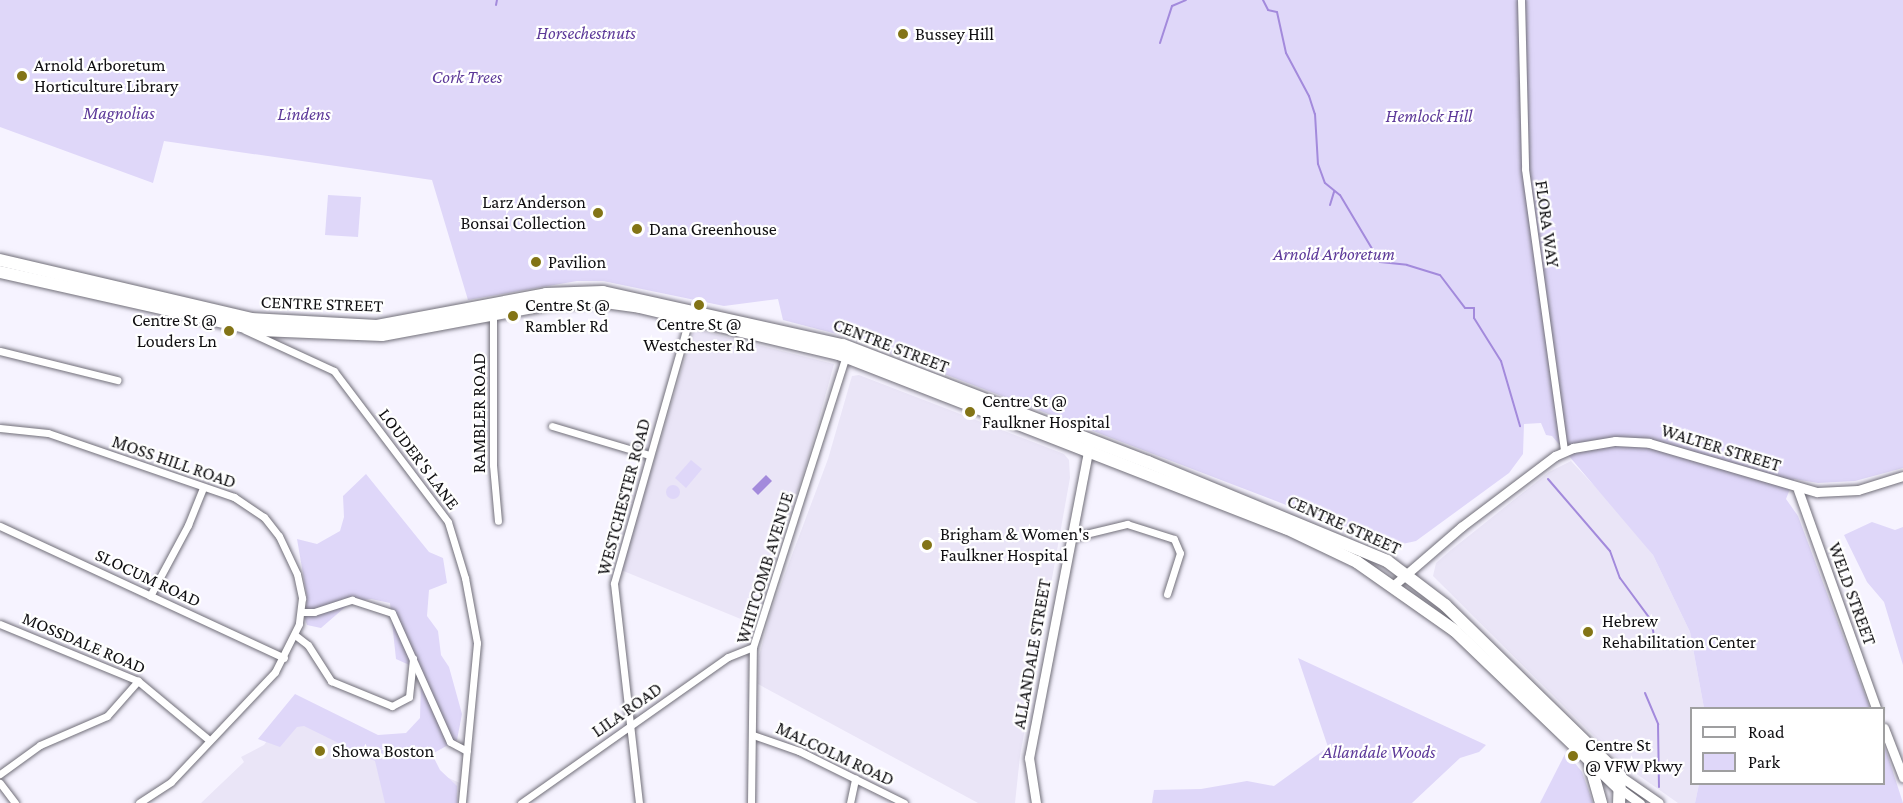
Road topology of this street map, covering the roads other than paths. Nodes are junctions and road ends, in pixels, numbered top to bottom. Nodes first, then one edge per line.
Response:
1 (1521, 0) edge
2 (0, 260) edge
3 (0, 272) edge
4 (493, 309) junction
5 (691, 314) junction
6 (242, 328) junction
7 (288, 332) junction
8 (0, 351) edge
9 (285, 351) junction
10 (846, 352) junction
11 (117, 380) dead end
12 (552, 426) dead end
13 (0, 428) edge
14 (1089, 446) junction
15 (1564, 451) junction
16 (649, 454) junction
17 (1903, 476) edge
18 (202, 488) junction
19 (1798, 489) junction
20 (498, 521) dead end
21 (0, 526) edge
22 (1070, 538) junction
23 (1405, 572) junction
24 (1394, 585) junction
25 (1167, 594) dead end
26 (150, 596) junction
27 (301, 612) junction
28 (0, 624) edge
29 (296, 635) junction
30 (753, 647) junction
31 (414, 656) junction
32 (284, 658) junction
33 (138, 681) junction
34 (1876, 707) edge
35 (630, 727) junction
36 (1885, 731) edge
37 (753, 735) junction
38 (209, 740) junction
39 (467, 751) junction
40 (1588, 760) junction
41 (0, 774) edge
42 (1903, 777) edge
43 (855, 779) junction
44 (1620, 782) junction
45 (0, 783) edge
46 (15, 803) edge
47 (139, 803) edge
48 (462, 803) edge
49 (521, 803) edge
50 (639, 803) edge
51 (751, 803) edge
52 (850, 803) edge
53 (904, 803) edge
54 (1036, 803) edge
55 (1601, 803) edge
56 (1619, 803) edge
57 (1640, 803) edge
58 (1659, 803) edge

1 - 15 street, FLORA WAY
2 - 4 highway, CENTRE STREET
3 - 6 highway, CENTRE STREET
4 - 5 highway, CENTRE STREET
4 - 7 highway, CENTRE STREET
4 - 20 street, RAMBLER ROAD
5 - 10 highway, CENTRE STREET
5 - 16 street, WESTCHESTER ROAD
6 - 7 highway, CENTRE STREET
6 - 9 street, LOUDER'S LANE
7 - 9 street
8 - 11 street
9 - 39 street, LOUDER'S LANE
10 - 14 highway, CENTRE STREET
10 - 30 street, WHITCOMB AVENUE
12 - 16 street
13 - 18 street, MOSS HILL ROAD
14 - 22 street, ALLANDALE STREET
14 - 23 highway, CENTRE STREET
14 - 24 highway, CENTRE STREET
15 - 19 street, WALTER STREET
15 - 23 street, WALTER STREET
16 - 35 street, WESTCHESTER ROAD
17 - 19 street, WALTER STREET
18 - 26 street
18 - 27 street, MOSS HILL ROAD
19 - 34 street, WELD STREET
21 - 26 street, SLOCUM ROAD
22 - 25 street
22 - 54 street, ALLANDALE STREET
23 - 24 street, WALTER STREET
23 - 44 highway, CENTRE STREET
24 - 40 highway, CENTRE STREET
26 - 32 street, SLOCUM ROAD
27 - 29 street, MOSS HILL ROAD
27 - 31 street
28 - 33 street, MOSSDALE ROAD
29 - 31 street
29 - 32 street, MOSS HILL ROAD
30 - 35 street, LILA ROAD
30 - 37 street, WHITCOMB AVENUE
31 - 39 street
32 - 38 street, MOSS HILL ROAD
33 - 38 street, MOSSDALE ROAD
33 - 41 street
35 - 49 street, LILA ROAD
35 - 50 street, WESTCHESTER ROAD
36 - 42 street
37 - 43 street, MALCOLM ROAD
37 - 51 street, WHITCOMB AVENUE
38 - 47 street, MOSS HILL ROAD
39 - 48 street, LOUDER'S LANE
40 - 44 highway, CENTRE STREET
40 - 55 highway
43 - 52 street
43 - 53 street, MALCOLM ROAD
44 - 56 highway
44 - 57 street, CENTRE STREET
44 - 58 street, CENTRE STREET
45 - 46 street

